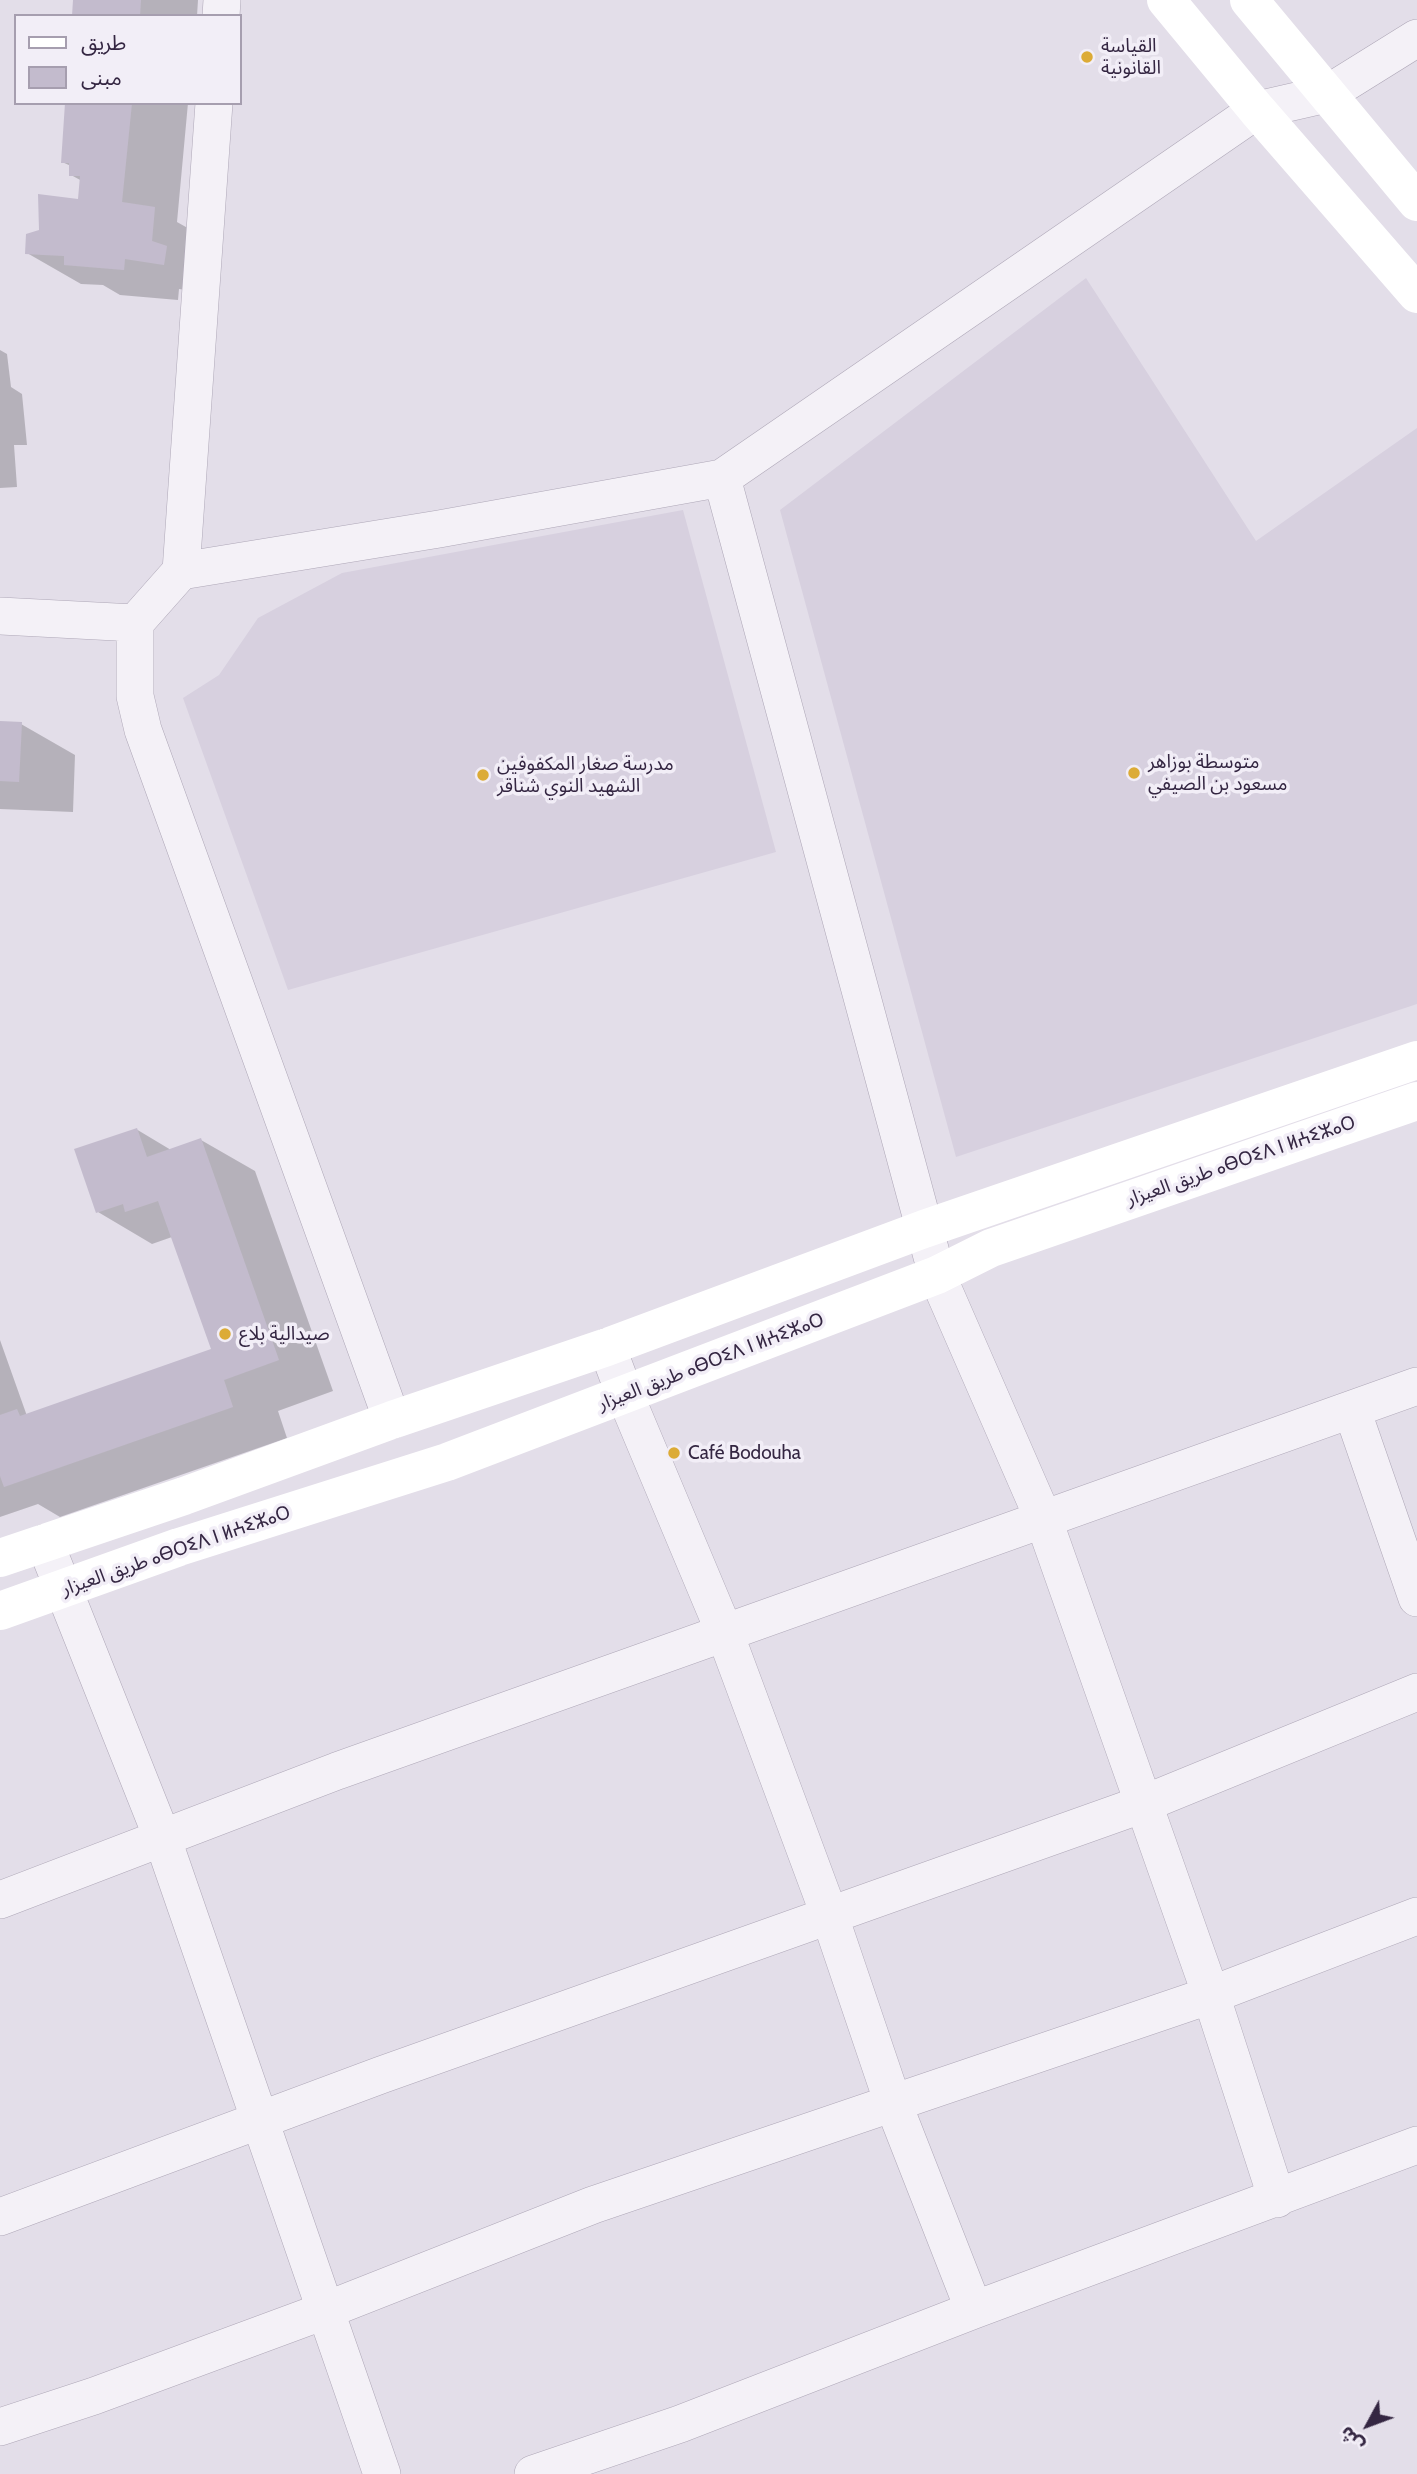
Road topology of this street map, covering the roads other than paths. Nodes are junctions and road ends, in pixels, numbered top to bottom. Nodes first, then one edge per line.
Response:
1 (1166, 0) edge
2 (1249, 0) edge
3 (1417, 38) edge
4 (1327, 94) junction
5 (214, 105) edge
6 (1257, 110) junction
7 (1417, 202) edge
8 (1417, 294) edge
9 (722, 478) junction
10 (181, 571) junction
11 (0, 616) edge
12 (135, 623) junction
13 (1417, 1059) edge
14 (1417, 1101) edge
15 (924, 1229) junction
16 (937, 1275) junction
17 (607, 1347) junction
18 (1417, 1386) edge
19 (625, 1395) junction
20 (1352, 1410) junction
21 (393, 1420) junction
22 (1042, 1518) junction
23 (45, 1543) junction
24 (0, 1558) edge
25 (64, 1590) junction
26 (1417, 1598) edge
27 (0, 1611) edge
28 (724, 1632) junction
29 (1417, 1692) edge
30 (1143, 1804) junction
31 (162, 1837) junction
32 (0, 1900) edge
33 (829, 1914) junction
34 (1417, 1916) edge
35 (1211, 1996) junction
36 (893, 2103) junction
37 (261, 2120) junction
38 (1417, 2145) edge
39 (1277, 2199) junction
40 (0, 2217) edge
41 (974, 2310) junction
42 (324, 2311) junction
43 (0, 2427) edge
44 (382, 2474) edge
45 (533, 2474) edge

1 - 6 main road
2 - 4 main road
3 - 4 street
4 - 6 street
4 - 7 main road
5 - 10 street
6 - 8 main road
6 - 9 street
9 - 10 street
9 - 15 street
10 - 12 street
11 - 12 street
12 - 21 street
13 - 15 main road, طريق العيزار ⴰⴱⵔⵉⴷ ⵏ ⵍⵄⵉⵣⴰⵔ
14 - 16 main road, طريق العيزار ⴰⴱⵔⵉⴷ ⵏ ⵍⵄⵉⵣⴰⵔ
15 - 16 street
15 - 17 main road, طريق العيزار ⴰⴱⵔⵉⴷ ⵏ ⵍⵄⵉⵣⴰⵔ
16 - 19 main road, طريق العيزار ⴰⴱⵔⵉⴷ ⵏ ⵍⵄⵉⵣⴰⵔ
16 - 22 street
17 - 19 street
17 - 21 main road, طريق العيزار ⴰⴱⵔⵉⴷ ⵏ ⵍⵄⵉⵣⴰⵔ
18 - 20 street
19 - 25 main road, طريق العيزار ⴰⴱⵔⵉⴷ ⵏ ⵍⵄⵉⵣⴰⵔ
19 - 28 street
20 - 22 street
20 - 26 street
21 - 23 main road, طريق العيزار ⴰⴱⵔⵉⴷ ⵏ ⵍⵄⵉⵣⴰⵔ
22 - 28 street
22 - 30 street
23 - 24 main road, طريق العيزار ⴰⴱⵔⵉⴷ ⵏ ⵍⵄⵉⵣⴰⵔ
23 - 25 street
25 - 27 main road, طريق العيزار ⴰⴱⵔⵉⴷ ⵏ ⵍⵄⵉⵣⴰⵔ
25 - 31 street
28 - 31 street
28 - 33 street
29 - 30 street
30 - 33 street
30 - 35 street
31 - 32 street
31 - 37 street
33 - 36 street
33 - 37 street
34 - 35 street
35 - 36 street
35 - 39 street
36 - 41 street
36 - 42 street
37 - 40 street
37 - 42 street
38 - 39 street
39 - 41 street
41 - 45 street
42 - 43 street
42 - 44 street

